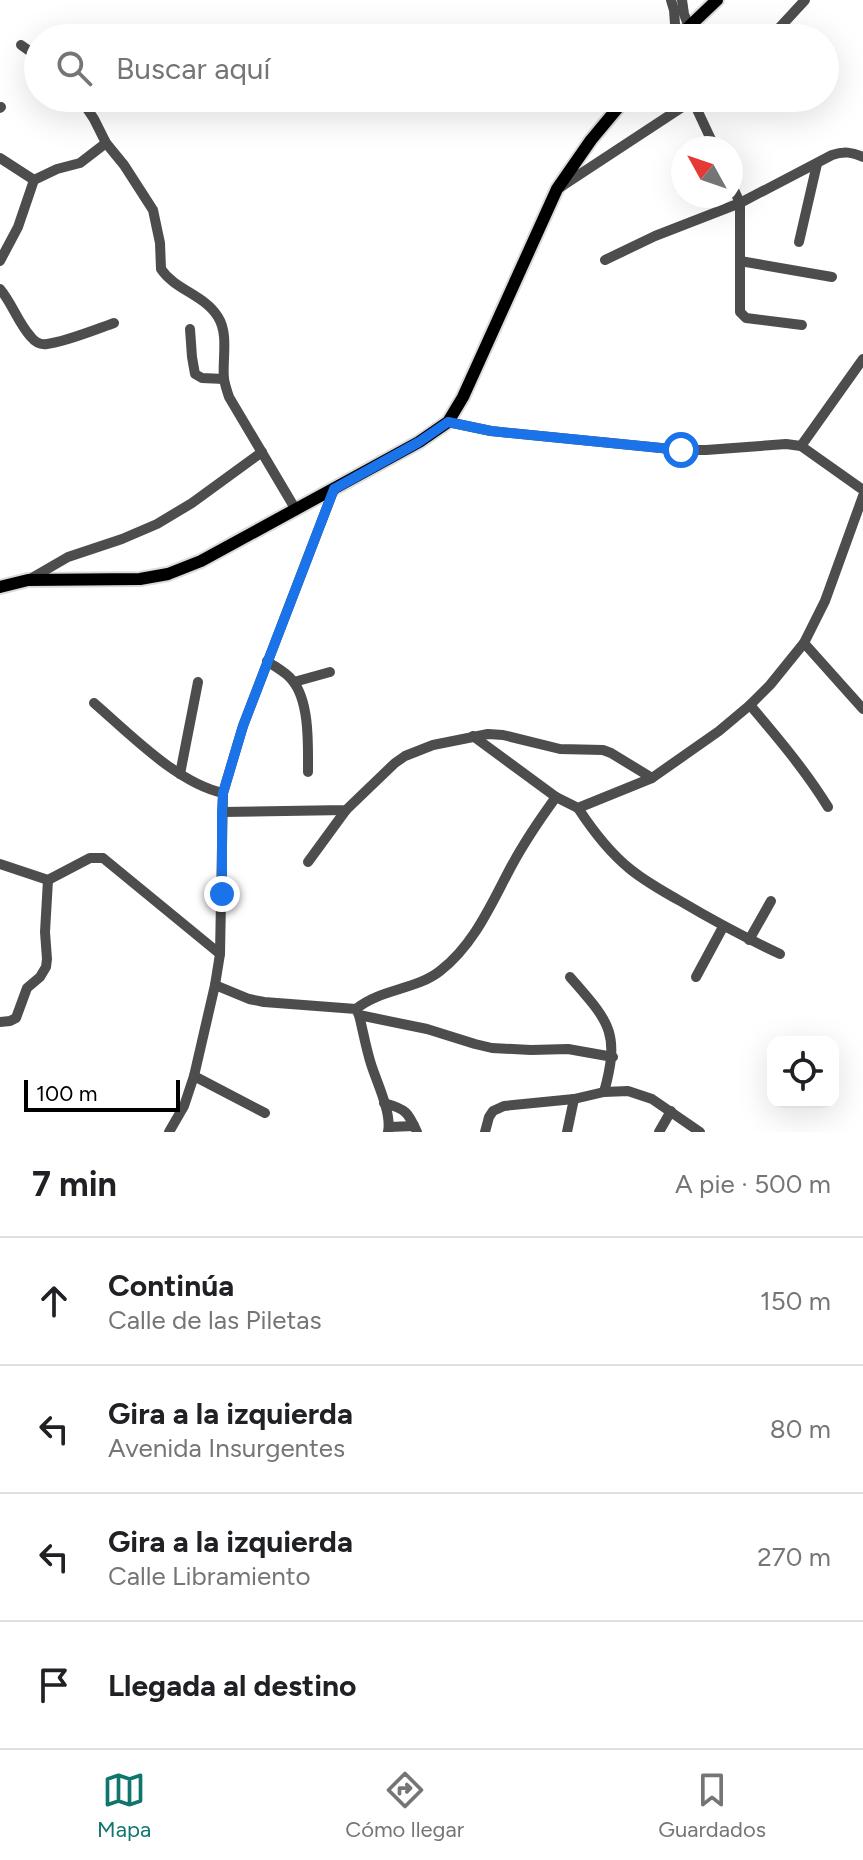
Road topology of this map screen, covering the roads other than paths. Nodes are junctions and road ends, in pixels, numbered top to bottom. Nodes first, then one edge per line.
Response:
1 (671, 0) edge
2 (682, 0) edge
3 (717, 0) edge
4 (805, 0) edge
5 (675, 24) edge
6 (688, 24) edge
7 (698, 24) edge
8 (783, 24) edge
9 (21, 45) dead end
10 (24, 47) edge
11 (89, 112) edge
12 (614, 112) edge
13 (676, 112) edge
14 (699, 112) edge
15 (710, 136) edge
16 (106, 143) junction
17 (863, 157) edge
18 (0, 158) edge
19 (817, 164) junction
20 (34, 180) junction
21 (557, 189) junction
22 (743, 201) edge
23 (727, 208) edge
24 (740, 208) edge
25 (799, 242) dead end
26 (605, 260) dead end
27 (0, 261) edge
28 (740, 261) junction
29 (832, 277) dead end
30 (0, 289) edge
31 (114, 323) dead end
32 (802, 325) dead end
33 (190, 329) dead end
34 (863, 359) edge
35 (224, 379) junction
36 (448, 422) junction
37 (801, 446) junction
38 (262, 452) junction
39 (334, 489) junction
40 (863, 493) edge
41 (296, 510) junction
42 (28, 580) junction
43 (0, 587) edge
44 (804, 643) junction
45 (267, 661) junction
46 (330, 672) dead end
47 (198, 682) dead end
48 (294, 682) junction
49 (94, 703) dead end
50 (750, 705) junction
51 (863, 709) edge
52 (473, 736) junction
53 (308, 772) dead end
54 (180, 774) junction
55 (652, 778) junction
56 (223, 793) junction
57 (556, 797) junction
58 (828, 807) dead end
59 (578, 808) junction
60 (346, 810) junction
61 (222, 812) junction
62 (308, 862) dead end
63 (0, 864) edge
64 (48, 880) junction
65 (771, 901) dead end
66 (723, 927) junction
67 (749, 940) junction
68 (220, 954) junction
69 (780, 954) dead end
70 (570, 977) dead end
71 (696, 977) dead end
72 (215, 985) junction
73 (358, 1012) junction
74 (0, 1022) edge
75 (613, 1057) junction
76 (194, 1076) junction
77 (604, 1092) junction
78 (574, 1099) junction
79 (384, 1103) junction
80 (671, 1111) junction
81 (265, 1113) dead end
82 (416, 1129) edge
83 (388, 1130) edge
84 (169, 1132) edge
85 (485, 1132) edge
86 (567, 1132) edge
87 (659, 1132) edge
88 (700, 1132) edge

1 - 5 street
2 - 6 street
3 - 7 main road
4 - 8 street
9 - 10 street
11 - 16 street
12 - 21 main road
13 - 21 street
14 - 15 street
16 - 20 street
16 - 35 street
17 - 19 street
18 - 20 street
19 - 22 street
19 - 25 street
20 - 27 street
21 - 36 main road
23 - 26 street
24 - 28 street
28 - 29 street
28 - 32 street
30 - 31 street
33 - 35 street
34 - 37 street
35 - 38 street
36 - 37 street
36 - 39 main road
37 - 40 street
38 - 41 street
38 - 42 street
39 - 41 main road
39 - 45 street
40 - 44 street
41 - 42 main road
42 - 43 main road
44 - 50 street
44 - 51 street
45 - 48 street
45 - 56 street
46 - 48 street
47 - 54 street
48 - 53 street
49 - 54 street
50 - 55 street
50 - 58 street
52 - 55 street
52 - 57 street
52 - 60 street
54 - 56 street
55 - 59 street
56 - 61 street
57 - 59 street
57 - 73 street
59 - 66 street
60 - 61 street
60 - 62 street
61 - 68 street
63 - 64 street
64 - 68 street
64 - 74 street
65 - 67 street
66 - 67 street
66 - 71 street
67 - 69 street
68 - 72 street
70 - 75 street
72 - 73 street
72 - 76 street
73 - 75 street
73 - 79 street
75 - 77 street
76 - 81 street
76 - 84 street
77 - 78 street
77 - 80 street
78 - 85 street
78 - 86 street
79 - 82 street
79 - 83 street
80 - 87 street
80 - 88 street
82 - 83 street

